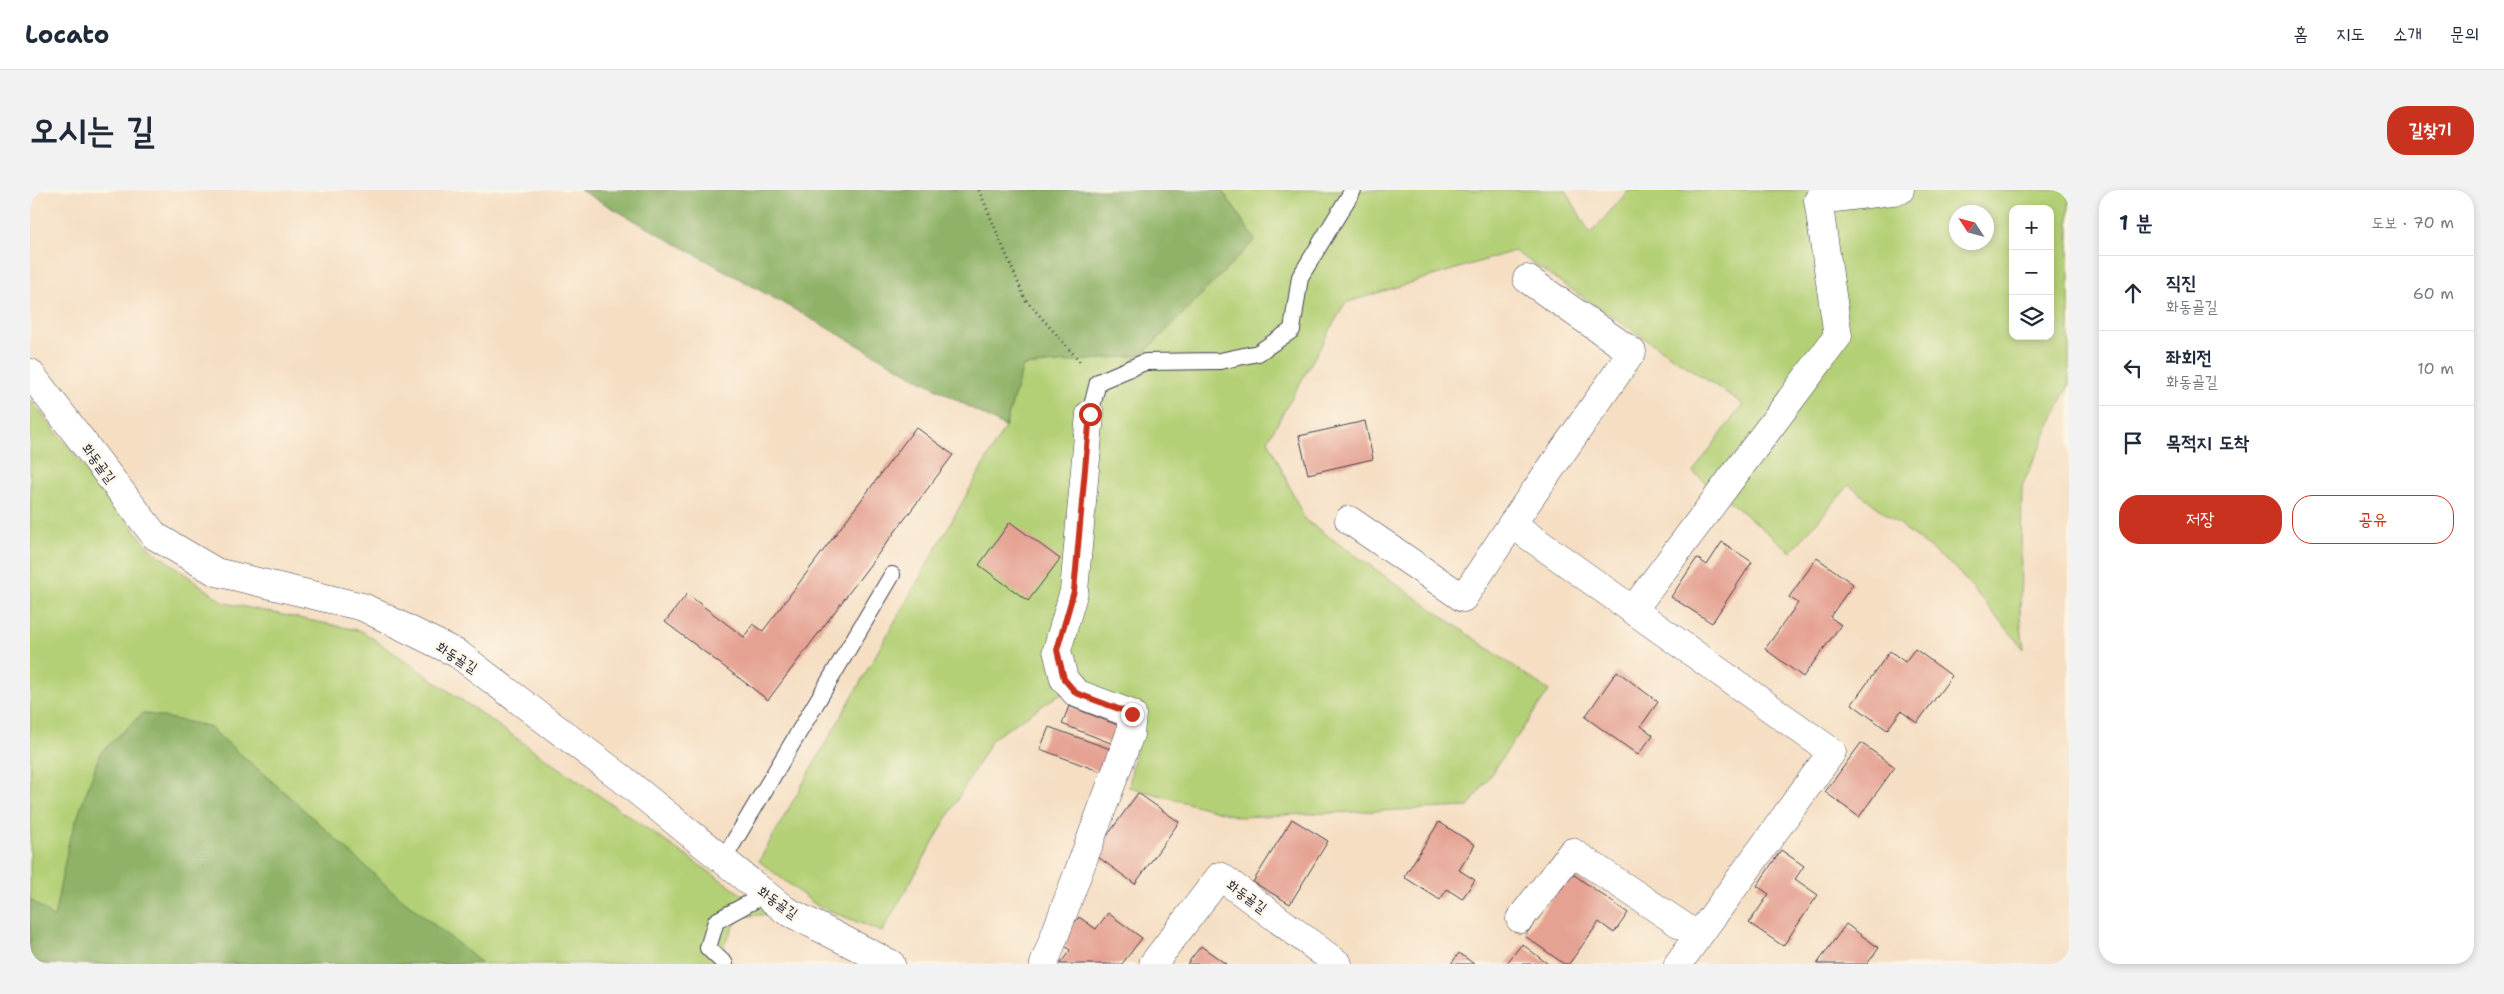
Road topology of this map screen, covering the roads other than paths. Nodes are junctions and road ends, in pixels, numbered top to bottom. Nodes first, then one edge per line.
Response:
1 (1353, 190) edge
2 (1900, 190) edge
3 (1527, 279) dead end
4 (30, 373) edge
5 (1090, 414) joint
6 (1349, 520) dead end
7 (1512, 524) junction
8 (892, 575) dead end
9 (1633, 610) junction
10 (723, 860) junction
11 (766, 894) junction
12 (1520, 919) dead end
13 (1698, 936) junction
14 (725, 964) edge
15 (891, 964) edge
16 (1044, 964) edge
17 (1153, 964) edge
18 (1338, 964) edge
19 (1678, 964) edge

1 - 5 lane
2 - 9 street
3 - 7 street
4 - 10 street, 화동골길
5 - 16 street
6 - 7 street
7 - 9 street
8 - 10 lane
9 - 13 street
10 - 11 street, 화동골길
11 - 14 lane
11 - 15 street, 화동골길
12 - 13 street
13 - 19 street
17 - 18 street, 화동골길

